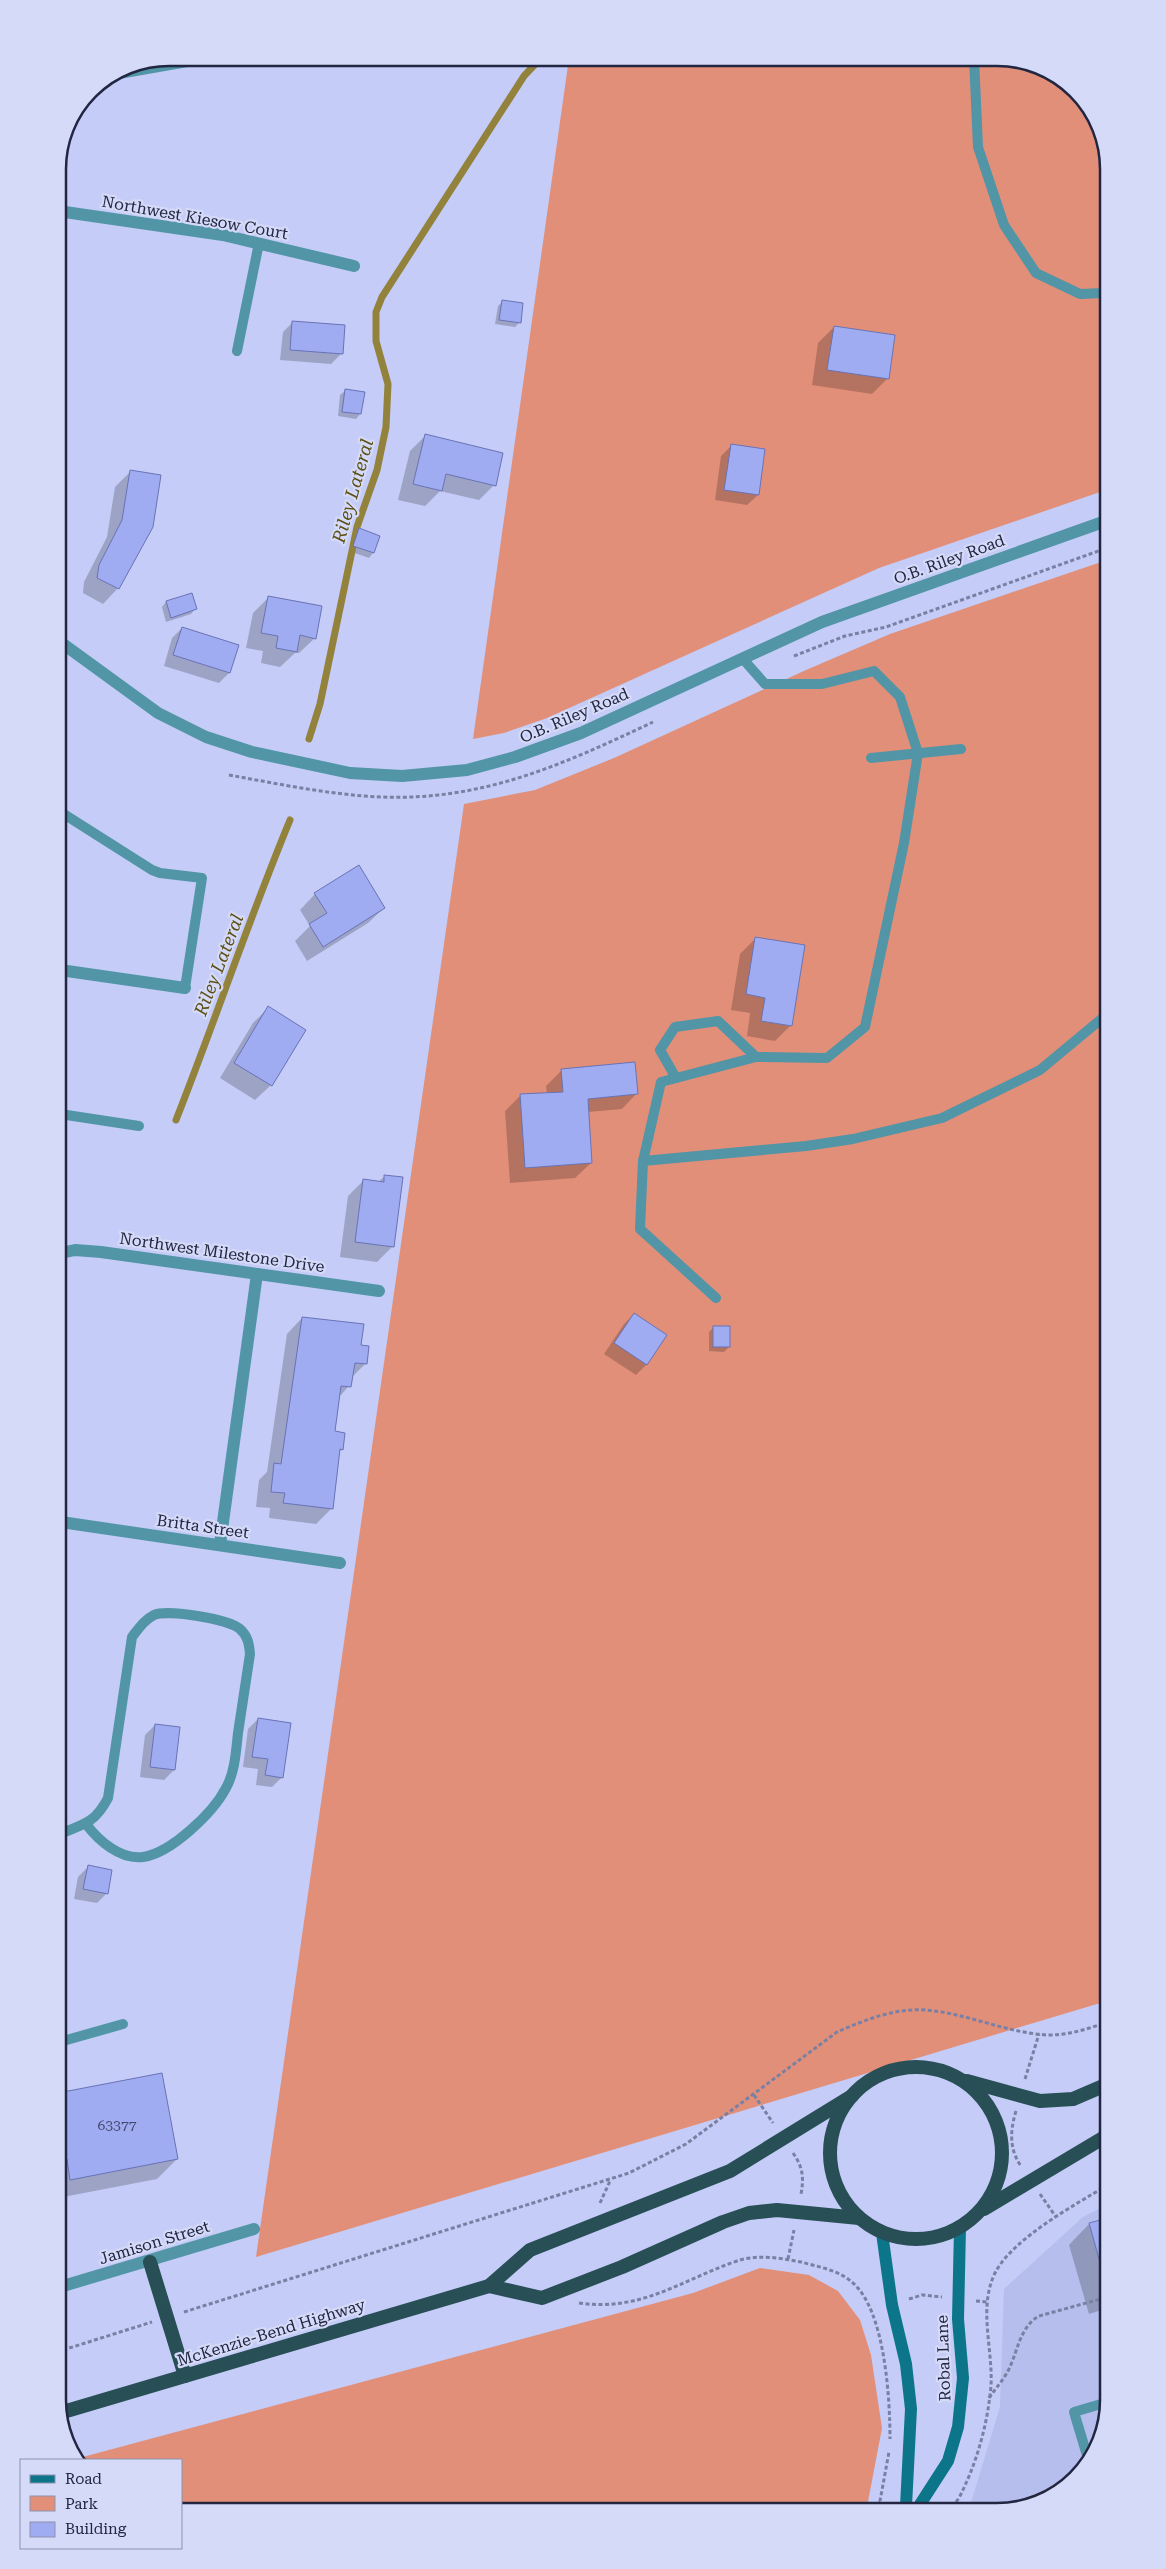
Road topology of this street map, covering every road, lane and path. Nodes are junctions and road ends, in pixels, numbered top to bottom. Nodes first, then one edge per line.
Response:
1 (974, 66) edge
2 (160, 67) edge
3 (145, 69) edge
4 (66, 212) edge
5 (259, 243) junction
6 (354, 266) dead end
7 (1100, 293) edge
8 (238, 351) dead end
9 (1100, 523) edge
10 (66, 646) edge
11 (743, 659) junction
12 (961, 749) dead end
13 (918, 753) junction
14 (871, 758) dead end
15 (66, 815) edge
16 (66, 971) edge
17 (185, 988) joint
18 (1100, 1020) edge
19 (756, 1057) junction
20 (676, 1078) junction
21 (66, 1115) edge
22 (139, 1126) dead end
23 (643, 1161) junction
24 (66, 1251) edge
25 (257, 1274) junction
26 (379, 1291) dead end
27 (716, 1298) dead end
28 (66, 1523) edge
29 (220, 1544) junction
30 (340, 1563) dead end
31 (86, 1824) junction
32 (66, 1832) edge
33 (123, 2024) dead end
34 (1100, 2024) edge
35 (1039, 2034) junction
36 (66, 2040) edge
37 (961, 2080) junction
38 (1100, 2087) edge
39 (754, 2095) junction
40 (852, 2096) junction
41 (1020, 2098) junction
42 (783, 2138) junction
43 (1100, 2140) edge
44 (1031, 2180) junction
45 (1100, 2189) edge
46 (981, 2210) junction
47 (798, 2211) junction
48 (1056, 2217) junction
49 (859, 2218) junction
50 (960, 2228) junction
51 (254, 2229) dead end
52 (882, 2233) junction
53 (788, 2259) junction
54 (150, 2262) junction
55 (66, 2285) edge
56 (488, 2286) junction
57 (958, 2299) junction
58 (1100, 2299) edge
59 (987, 2302) junction
60 (892, 2305) junction
61 (603, 2306) dead end
62 (871, 2312) junction
63 (167, 2318) junction
64 (66, 2349) edge
65 (185, 2376) junction
66 (989, 2398) junction
67 (1100, 2404) edge
68 (67, 2411) edge
69 (1086, 2450) edge
70 (882, 2503) edge
71 (906, 2503) edge
72 (921, 2503) edge
73 (956, 2503) edge

1 - 7 lane
2 - 3 lane
4 - 5 street, Northwest Kiesow Court
5 - 6 street, Northwest Kiesow Court
5 - 8 lane
9 - 11 street, O.B. Riley Road
10 - 11 street, O.B. Riley Road
11 - 13 lane
12 - 13 lane
13 - 14 lane
13 - 19 lane
15 - 17 lane
16 - 17 street
18 - 23 lane
19 - 20 lane
19 - 20 lane
20 - 23 lane
21 - 22 lane
23 - 27 lane
24 - 25 street, Northwest Milestone Drive
25 - 26 street, Northwest Milestone Drive
25 - 29 street
28 - 29 street, Britta Street
29 - 30 street, Britta Street
31 - 31 lane
31 - 32 lane
33 - 36 lane
34 - 35 path
35 - 39 path
35 - 41 path
37 - 40 highway
37 - 41 highway
37 - 46 highway
38 - 41 highway
39 - 42 path
39 - 63 path
40 - 42 highway, McKenzie-Bend Highway
40 - 49 highway
41 - 44 path
42 - 47 path
42 - 56 highway, McKenzie-Bend Highway
43 - 44 highway
44 - 46 highway
44 - 48 path
45 - 48 path
46 - 50 highway
47 - 49 highway, McKenzie-Bend Highway
47 - 53 path
47 - 56 highway, McKenzie-Bend Highway
48 - 59 path
49 - 52 highway
50 - 52 highway
50 - 57 main road, Robal Lane
51 - 54 street, Jamison Street
52 - 60 main road, Robal Lane
53 - 61 path
53 - 62 path
54 - 55 street, Jamison Street
54 - 63 highway
56 - 65 highway, McKenzie-Bend Highway
57 - 59 path
57 - 60 path
57 - 72 main road, Robal Lane
58 - 66 path
59 - 66 path
60 - 62 path
60 - 71 main road, Robal Lane
62 - 70 path
63 - 64 path
63 - 65 highway
65 - 68 highway, McKenzie-Bend Highway
66 - 73 path
67 - 69 lane

